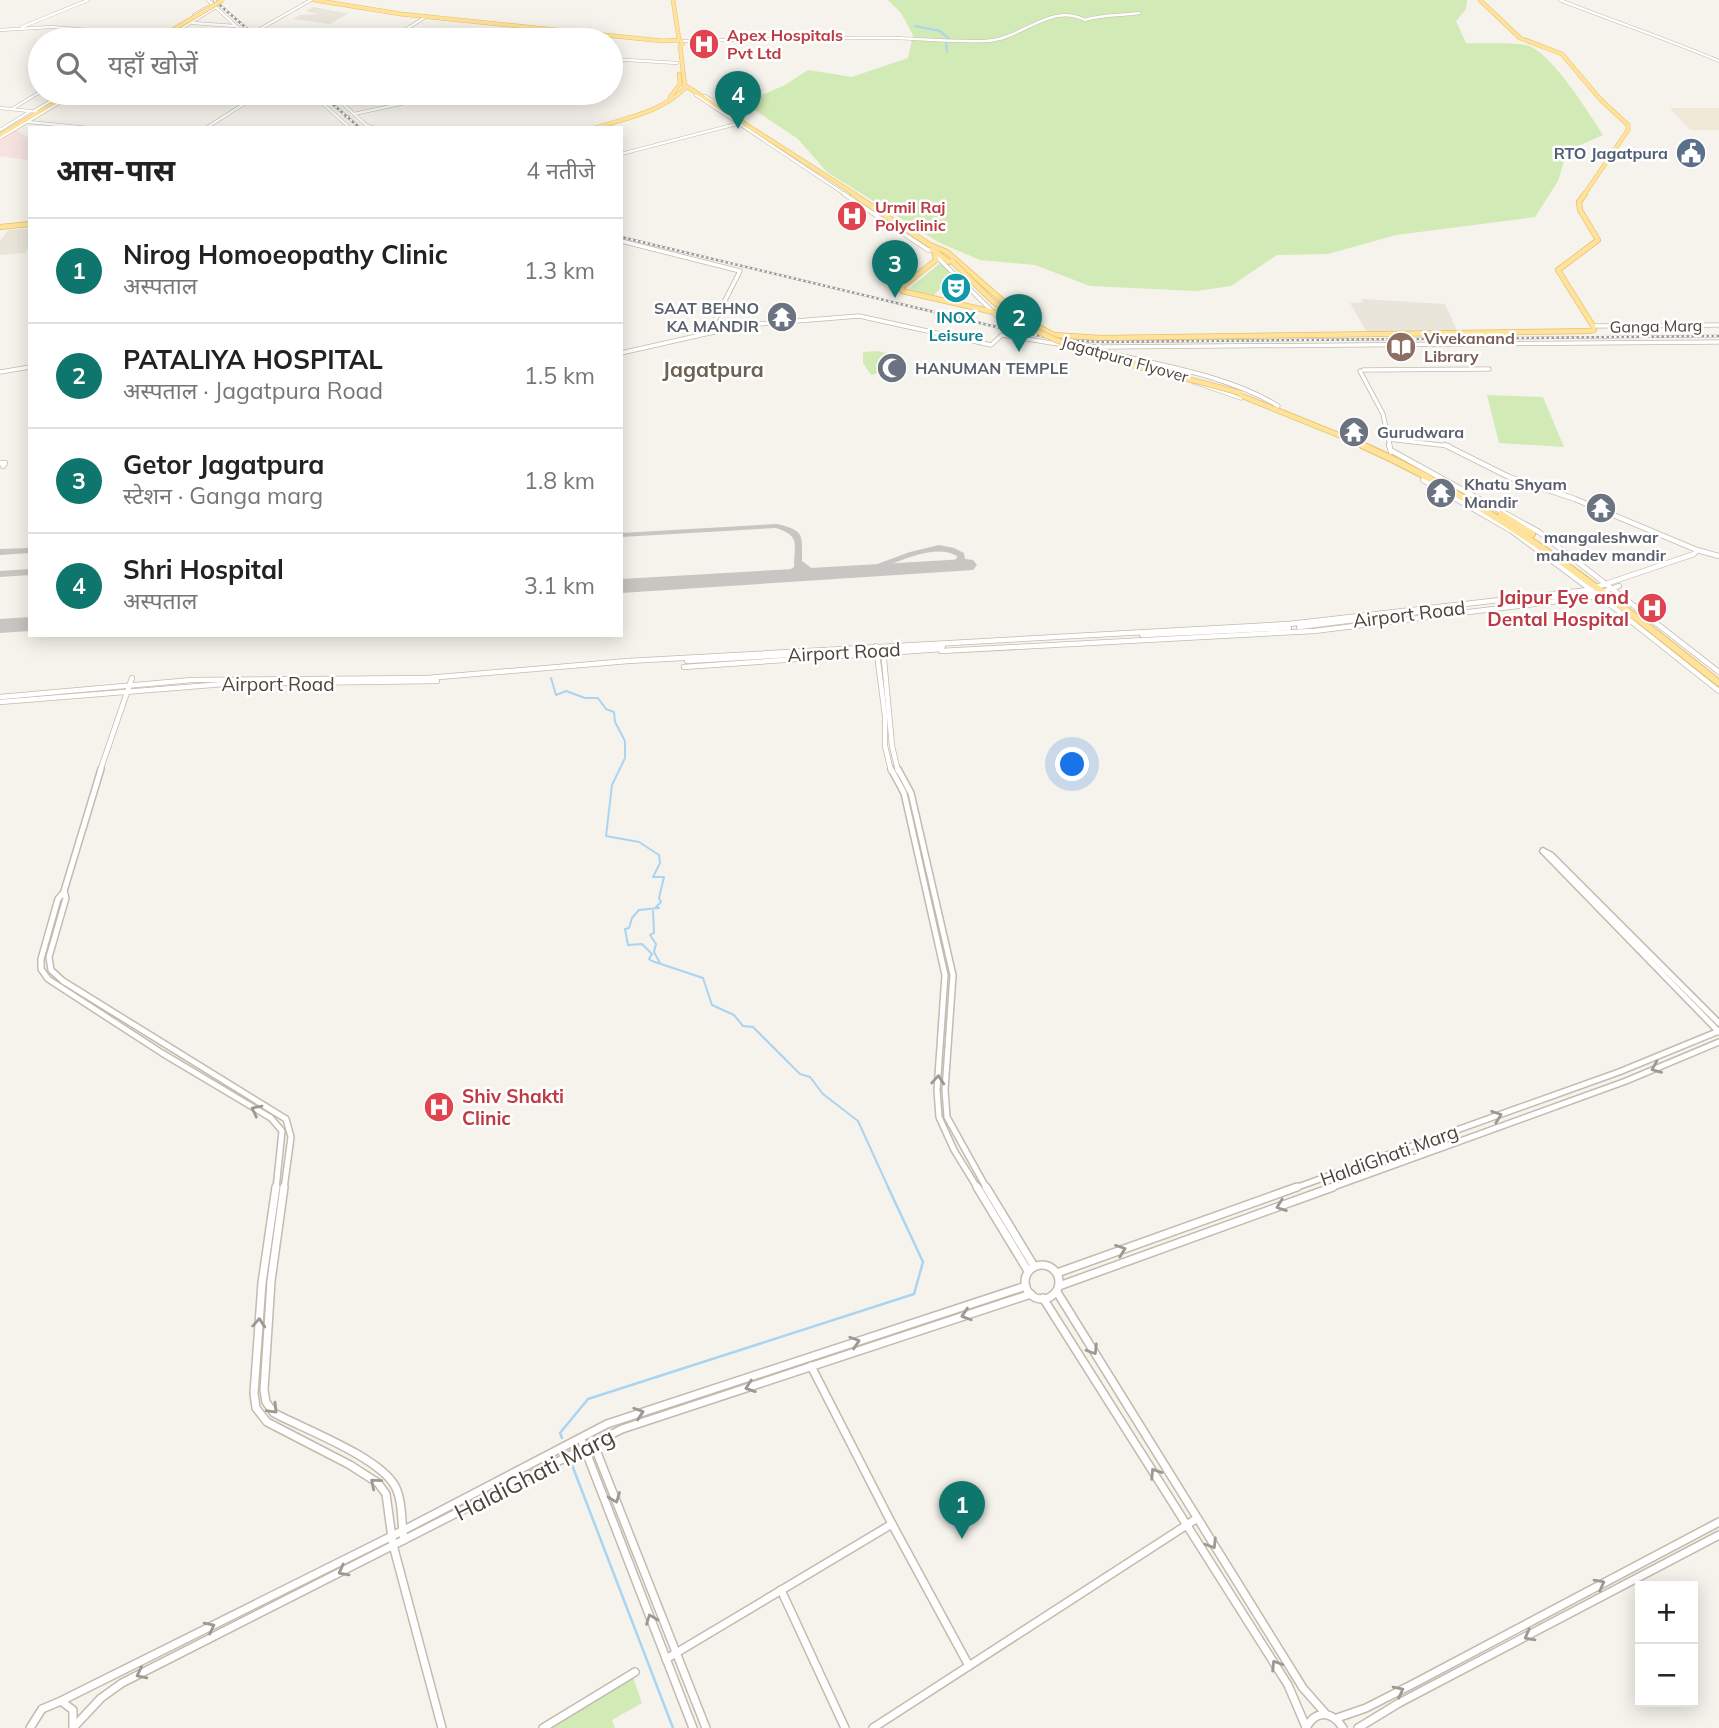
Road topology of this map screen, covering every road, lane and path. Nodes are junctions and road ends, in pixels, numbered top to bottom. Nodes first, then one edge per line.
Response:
1 (88, 0) edge
2 (208, 0) edge
3 (224, 0) edge
4 (310, 0) edge
5 (672, 0) edge
6 (1480, 0) edge
7 (1560, 0) edge
8 (214, 6) junction
9 (1139, 13) dead end
10 (426, 17) junction
11 (182, 22) junction
12 (191, 23) junction
13 (236, 26) joint
14 (20, 28) junction
15 (63, 28) edge
16 (174, 28) edge
17 (177, 28) edge
18 (182, 28) edge
19 (262, 28) edge
20 (408, 28) edge
21 (531, 28) edge
22 (536, 28) edge
23 (0, 30) edge
24 (623, 37) edge
25 (623, 37) edge
26 (677, 42) junction
27 (623, 60) edge
28 (1719, 61) edge
29 (677, 62) junction
30 (684, 88) junction
31 (695, 95) junction
32 (678, 96) junction
33 (705, 97) junction
34 (28, 99) edge
35 (47, 105) edge
36 (51, 105) edge
37 (242, 105) edge
38 (326, 105) edge
39 (344, 105) edge
40 (397, 105) edge
41 (0, 108) edge
42 (12, 109) junction
43 (34, 112) junction
44 (334, 112) junction
45 (352, 115) junction
46 (25, 122) junction
47 (345, 122) junction
48 (739, 123) junction
49 (68, 126) edge
50 (209, 126) edge
51 (348, 126) edge
52 (371, 126) edge
53 (594, 126) edge
54 (601, 126) edge
55 (0, 134) edge
56 (623, 153) edge
57 (812, 170) junction
58 (28, 225) edge
59 (0, 227) edge
60 (623, 242) edge
61 (935, 249) junction
62 (946, 261) junction
63 (1000, 314) junction
64 (1018, 316) junction
65 (1009, 326) junction
66 (1719, 326) edge
67 (1593, 328) junction
68 (714, 332) junction
69 (1002, 335) junction
70 (1054, 335) junction
71 (1719, 340) edge
72 (1058, 344) junction
73 (1077, 345) junction
74 (623, 353) edge
75 (28, 368) edge
76 (1489, 369) dead end
77 (0, 372) edge
78 (1260, 399) junction
79 (1271, 406) junction
80 (1388, 439) junction
81 (1389, 453) junction
82 (1696, 552) junction
83 (1719, 556) edge
84 (1600, 589) junction
85 (1650, 632) junction
86 (942, 648) joint
87 (880, 650) junction
88 (684, 667) dead end
89 (1706, 672) junction
90 (1697, 674) junction
91 (1719, 675) edge
92 (132, 678) dead end
93 (1719, 683) edge
94 (128, 687) junction
95 (1719, 691) edge
96 (2, 700) edge
97 (64, 892) junction
98 (1719, 1029) edge
99 (1719, 1042) edge
100 (1031, 1268) junction
101 (1056, 1273) junction
102 (1026, 1286) junction
103 (1058, 1289) junction
104 (1031, 1294) junction
105 (1043, 1298) junction
106 (811, 1366) junction
107 (585, 1436) junction
108 (594, 1444) junction
109 (585, 1448) junction
110 (1196, 1519) junction
111 (1719, 1522) edge
112 (892, 1524) junction
113 (1188, 1524) junction
114 (1719, 1535) edge
115 (403, 1536) junction
116 (393, 1541) junction
117 (781, 1590) junction
118 (676, 1652) junction
119 (666, 1659) junction
120 (969, 1666) junction
121 (635, 1672) dead end
122 (61, 1701) junction
123 (1325, 1713) junction
124 (1337, 1718) junction
125 (1306, 1727) edge
126 (30, 1728) edge
127 (73, 1728) edge
128 (442, 1728) edge
129 (543, 1728) edge
130 (693, 1728) edge
131 (706, 1728) edge
132 (845, 1728) edge
133 (873, 1728) edge
134 (1343, 1728) edge
135 (1358, 1728) edge

1 - 14 street
2 - 8 street
3 - 17 main road, bridge
4 - 10 main road
4 - 19 street
5 - 26 main road
6 - 67 main road
7 - 28 street
8 - 11 street
8 - 12 street
8 - 13 street
9 - 26 street
10 - 20 street
10 - 21 main road
10 - 22 main road
11 - 12 street
11 - 16 street
12 - 13 street
12 - 18 street
14 - 15 street
14 - 23 street
24 - 26 main road
25 - 26 main road
26 - 29 main road
26 - 30 main road
27 - 29 street
29 - 30 main road
30 - 31 main road
30 - 32 main road
30 - 33 main road
30 - 53 main road
31 - 32 main road
31 - 33 main road
31 - 48 street
32 - 54 main road
33 - 48 main road
33 - 57 main road
34 - 42 street
35 - 43 main road
36 - 46 street
37 - 50 street
38 - 44 street
39 - 45 street
40 - 45 street
41 - 42 street
41 - 43 street
42 - 43 street
43 - 46 main road
43 - 55 main road
44 - 47 street
44 - 47 street
45 - 52 street
46 - 49 street
46 - 55 main road
47 - 51 street
48 - 56 street
48 - 57 main road
57 - 61 main road
58 - 59 main road
60 - 68 street
61 - 62 main road, Jagatpura Flyover
61 - 62 main road
61 - 64 main road
62 - 63 street
62 - 63 main road
62 - 78 main road, Jagatpura Flyover, bridge
63 - 64 main road
63 - 65 street
64 - 70 main road
65 - 69 street
65 - 70 street
66 - 67 street, Ganga Marg
67 - 70 main road
68 - 69 street
68 - 74 street
69 - 72 street
71 - 73 street
72 - 73 street
72 - 79 street
73 - 78 street
75 - 77 street
76 - 80 street
78 - 79 main road
78 - 81 main road
79 - 81 main road
80 - 81 street
80 - 82 street
81 - 84 main road
81 - 84 main road
82 - 83 street
82 - 84 street, Airport Road
84 - 85 main road
84 - 86 street, Airport Road
84 - 87 street, Airport Road
84 - 91 main road
85 - 89 main road
85 - 90 street
86 - 87 street
87 - 88 street
87 - 94 street, Airport Road
87 - 100 street
89 - 90 street
89 - 93 main road
90 - 95 street
92 - 94 street
94 - 96 street
94 - 97 street
97 -> 115 street
116 -> 97 street
98 - 98 street
101 -> 98 street, HaldiGhati Marg
99 -> 103 street, HaldiGhati Marg
100 - 101 street
100 - 102 street
101 - 103 street
102 - 104 street
107 -> 102 street, HaldiGhati Marg
103 - 105 street
103 -> 110 street
104 - 105 street
104 -> 106 street, HaldiGhati Marg
113 -> 105 street
106 -> 108 street, HaldiGhati Marg
106 - 112 street
107 - 108 street
107 - 109 street
107 - 115 street, HaldiGhati Marg
108 - 109 street, HaldiGhati Marg
108 -> 118 street
109 - 115 street, HaldiGhati Marg
119 -> 109 street
110 - 113 street
110 -> 123 street
124 -> 111 street
112 - 117 street
112 - 120 street
113 - 120 street
125 -> 113 street
114 -> 135 street
115 - 116 street, HaldiGhati Marg
122 -> 116 street, HaldiGhati Marg
116 -> 127 street, HaldiGhati Marg
116 - 128 street
117 - 118 street
117 - 132 street
118 - 119 street
118 - 131 street
119 - 130 street
120 - 133 street
121 - 129 street
122 - 126 street, HaldiGhati Marg
122 - 127 street
123 - 124 street
123 - 125 street
124 - 134 street

